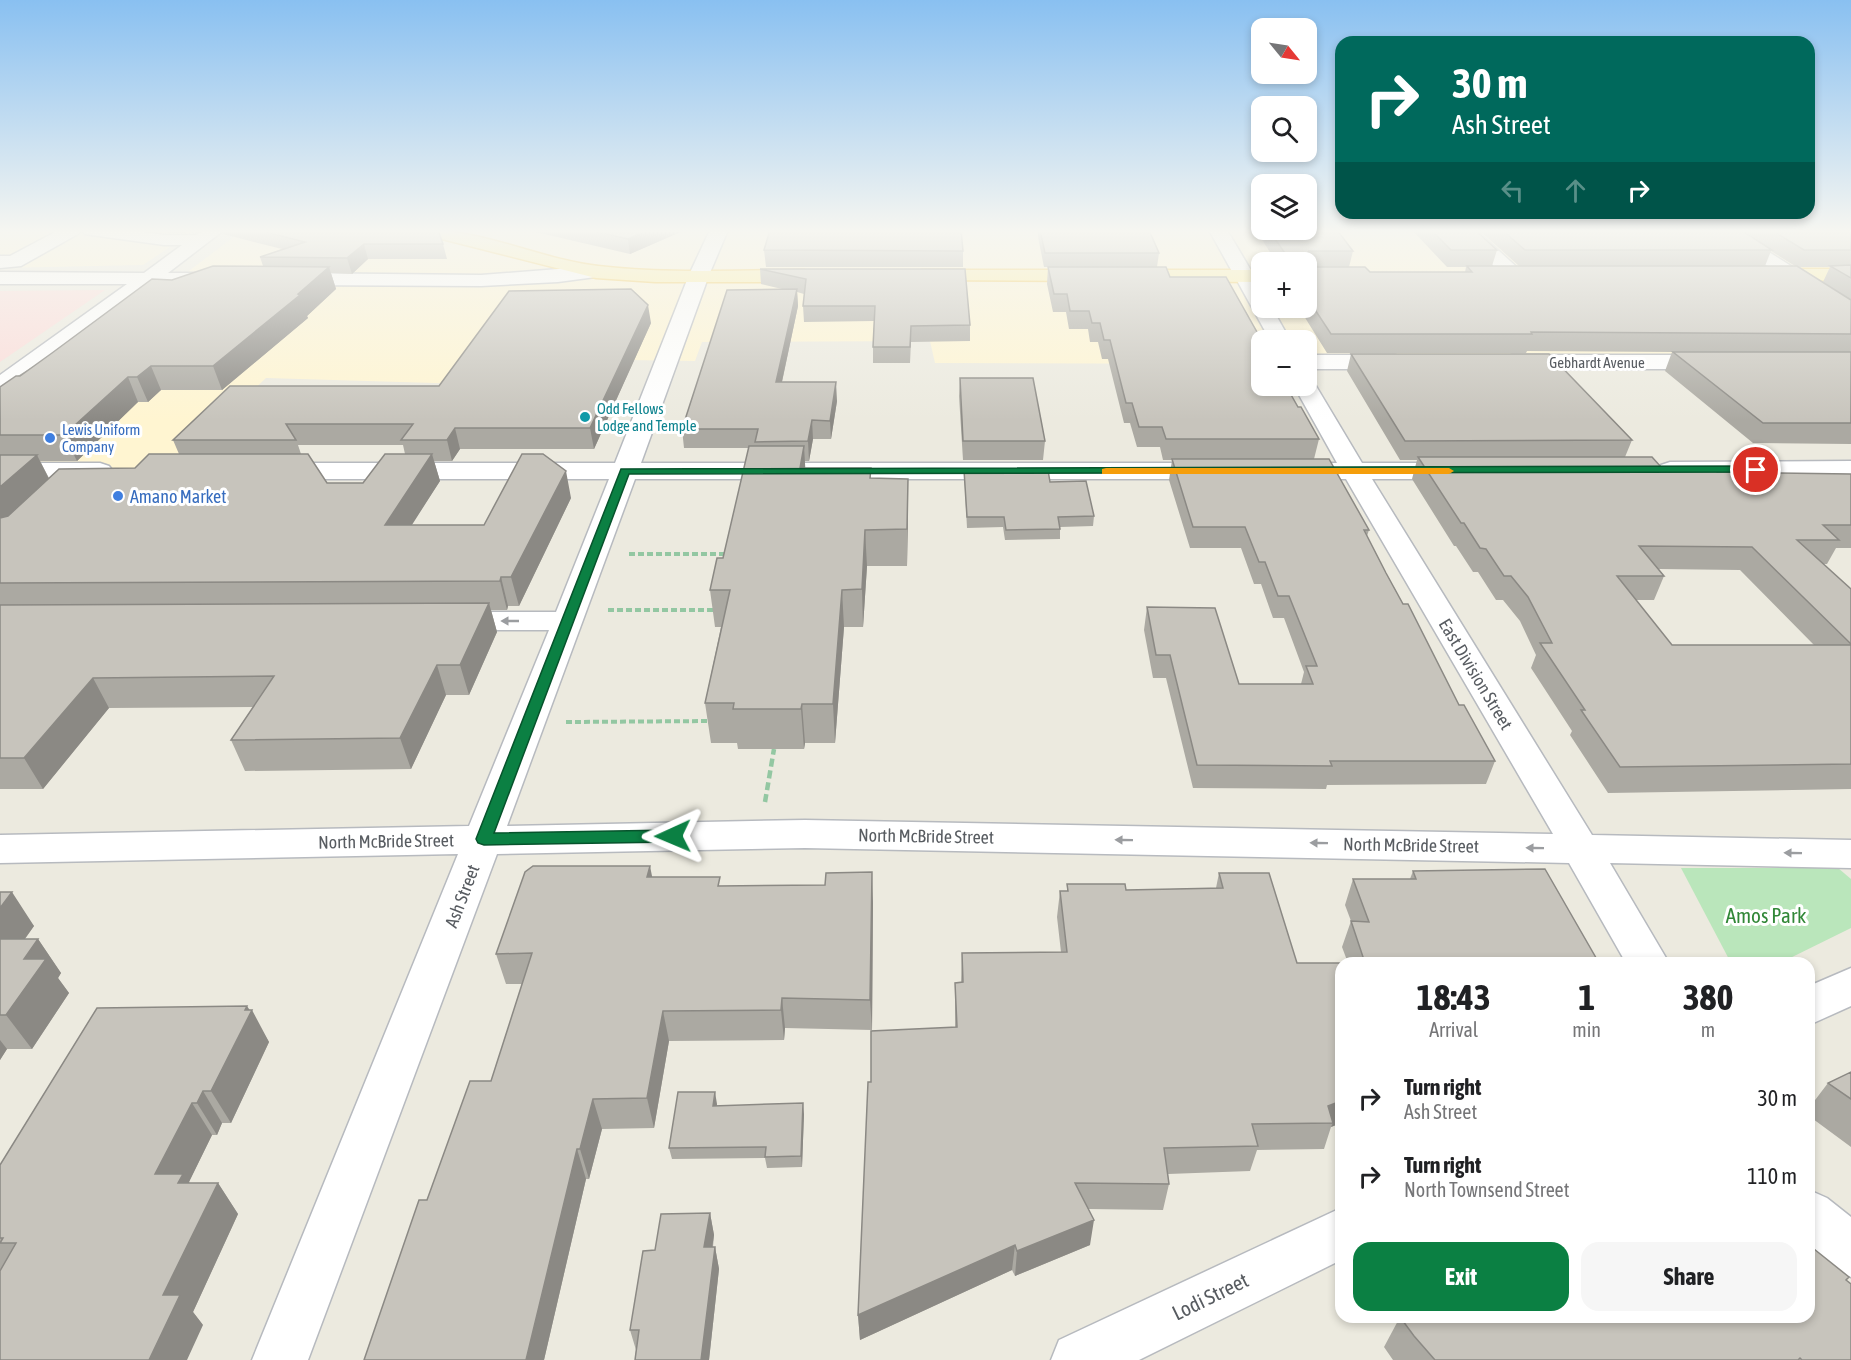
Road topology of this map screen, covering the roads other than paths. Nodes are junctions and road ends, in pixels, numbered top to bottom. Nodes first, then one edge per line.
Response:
1 (127, 293) edge
2 (692, 293) edge
3 (1821, 293) edge
4 (1851, 313) edge
5 (1317, 362) edge
6 (1413, 362) edge
7 (1495, 362) edge
8 (1731, 362) edge
9 (0, 386) edge
10 (1311, 396) edge
11 (1851, 469) edge
12 (1650, 470) edge
13 (0, 471) edge
14 (79, 471) junction
15 (127, 471) edge
16 (245, 471) edge
17 (625, 471) junction
18 (1236, 471) edge
19 (1272, 471) edge
20 (1354, 471) junction
21 (1484, 471) edge
22 (54, 495) edge
23 (571, 615) junction
24 (426, 621) edge
25 (484, 839) junction
26 (0, 849) edge
27 (1581, 849) junction
28 (1851, 854) edge
29 (1644, 957) edge
30 (1851, 986) edge
31 (1815, 1004) edge
32 (1815, 1220) edge
33 (1335, 1236) edge
34 (1851, 1251) edge
35 (280, 1360) edge
36 (1079, 1360) edge

1 - 9 street
2 - 17 street, Ash Street
3 - 4 street
5 - 6 street
7 - 8 street, Gebhardt Avenue
10 - 20 street, East Division Street
11 - 12 street
13 - 14 street
14 - 15 street
14 - 22 street
16 - 17 street
17 - 18 street
17 - 23 street, Ash Street
19 - 20 street
20 - 21 street
20 - 27 street, East Division Street
23 -> 24 street
23 - 25 street, Ash Street
25 - 26 street, North McBride Street
27 -> 25 street, North McBride Street
25 - 35 street, Ash Street
28 -> 27 street, North McBride Street
27 - 29 street, East Division Street
30 - 31 street
32 - 34 street
33 - 36 street, Lodi Street

